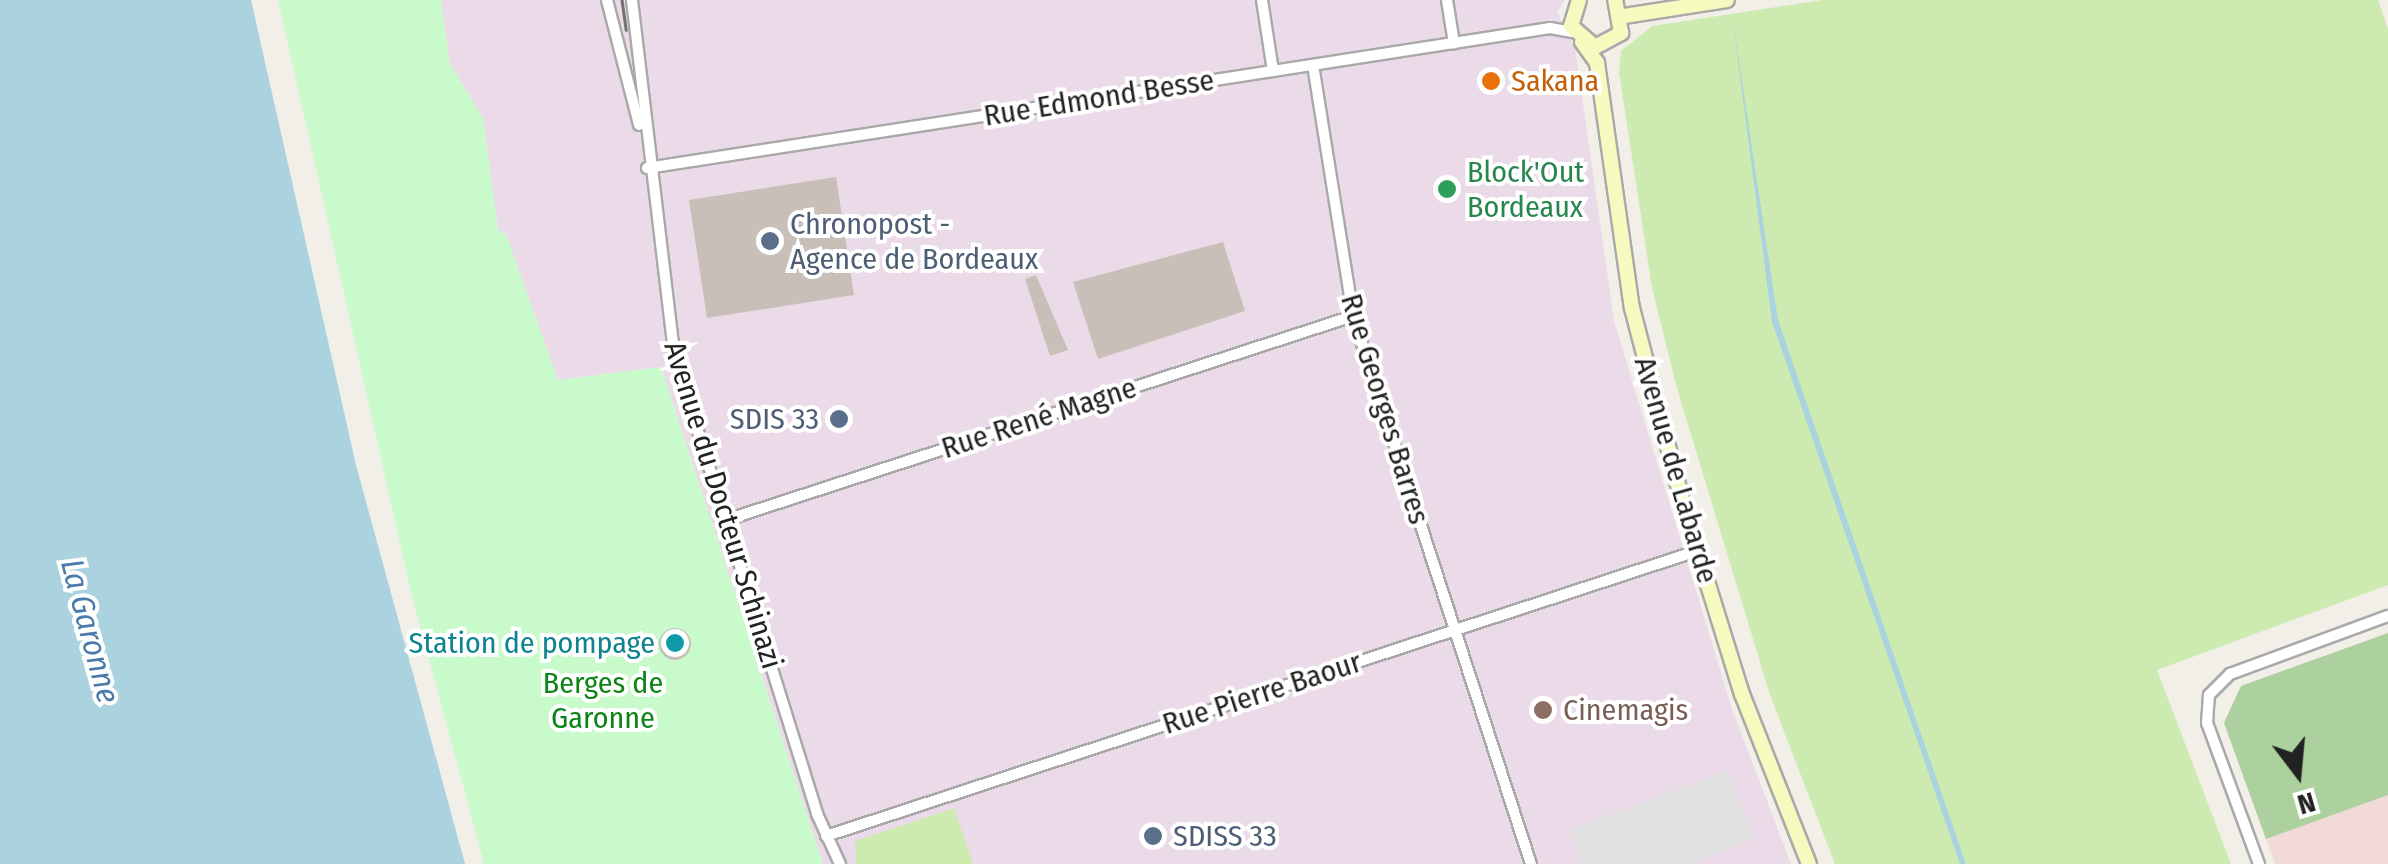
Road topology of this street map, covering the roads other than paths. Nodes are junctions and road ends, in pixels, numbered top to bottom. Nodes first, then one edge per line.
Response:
1 (607, 0) edge
2 (632, 0) edge
3 (1262, 0) edge
4 (1447, 0) edge
5 (1615, 0) edge
6 (1727, 0) edge
7 (1576, 3) edge
8 (1624, 16) junction
9 (1550, 28) junction
10 (1578, 38) junction
11 (1454, 43) junction
12 (1608, 44) junction
13 (1597, 63) junction
14 (1313, 65) junction
15 (1273, 72) junction
16 (643, 137) junction
17 (647, 168) junction
18 (1353, 316) junction
19 (726, 520) junction
20 (1697, 551) junction
21 (2388, 616) edge
22 (1454, 630) junction
23 (826, 836) junction
24 (840, 864) edge
25 (1531, 864) edge
26 (1808, 864) edge
27 (2259, 864) edge

1 - 16 street, Avenue du Docteur Schinazi
2 - 16 street, Avenue du Docteur Schinazi
3 - 15 street
4 - 11 street
5 - 8 main road
6 - 8 main road
7 - 9 street, Rue Edmond Besse
7 - 10 main road
8 - 12 main road
9 - 10 street, Rue Edmond Besse
9 - 11 street, Rue Edmond Besse
10 - 12 main road
10 - 13 main road, Avenue de Labarde
11 - 14 street, Rue Edmond Besse
12 - 13 main road
13 - 20 main road, Avenue de Labarde
14 - 15 street, Rue Edmond Besse
14 - 18 street, Rue Georges Barres
15 - 17 street, Rue Edmond Besse
16 - 17 street, Avenue du Docteur Schinazi
17 - 19 street, Avenue du Docteur Schinazi
18 - 19 street, Rue René Magne
18 - 22 street, Rue Georges Barres
19 - 23 street, Avenue du Docteur Schinazi
20 - 22 street, Rue Pierre Baour
20 - 26 main road, Avenue de Labarde
21 - 27 street
22 - 23 street, Rue Pierre Baour
22 - 25 street, Rue Georges Barres
23 - 24 street, Avenue du Docteur Schinazi

